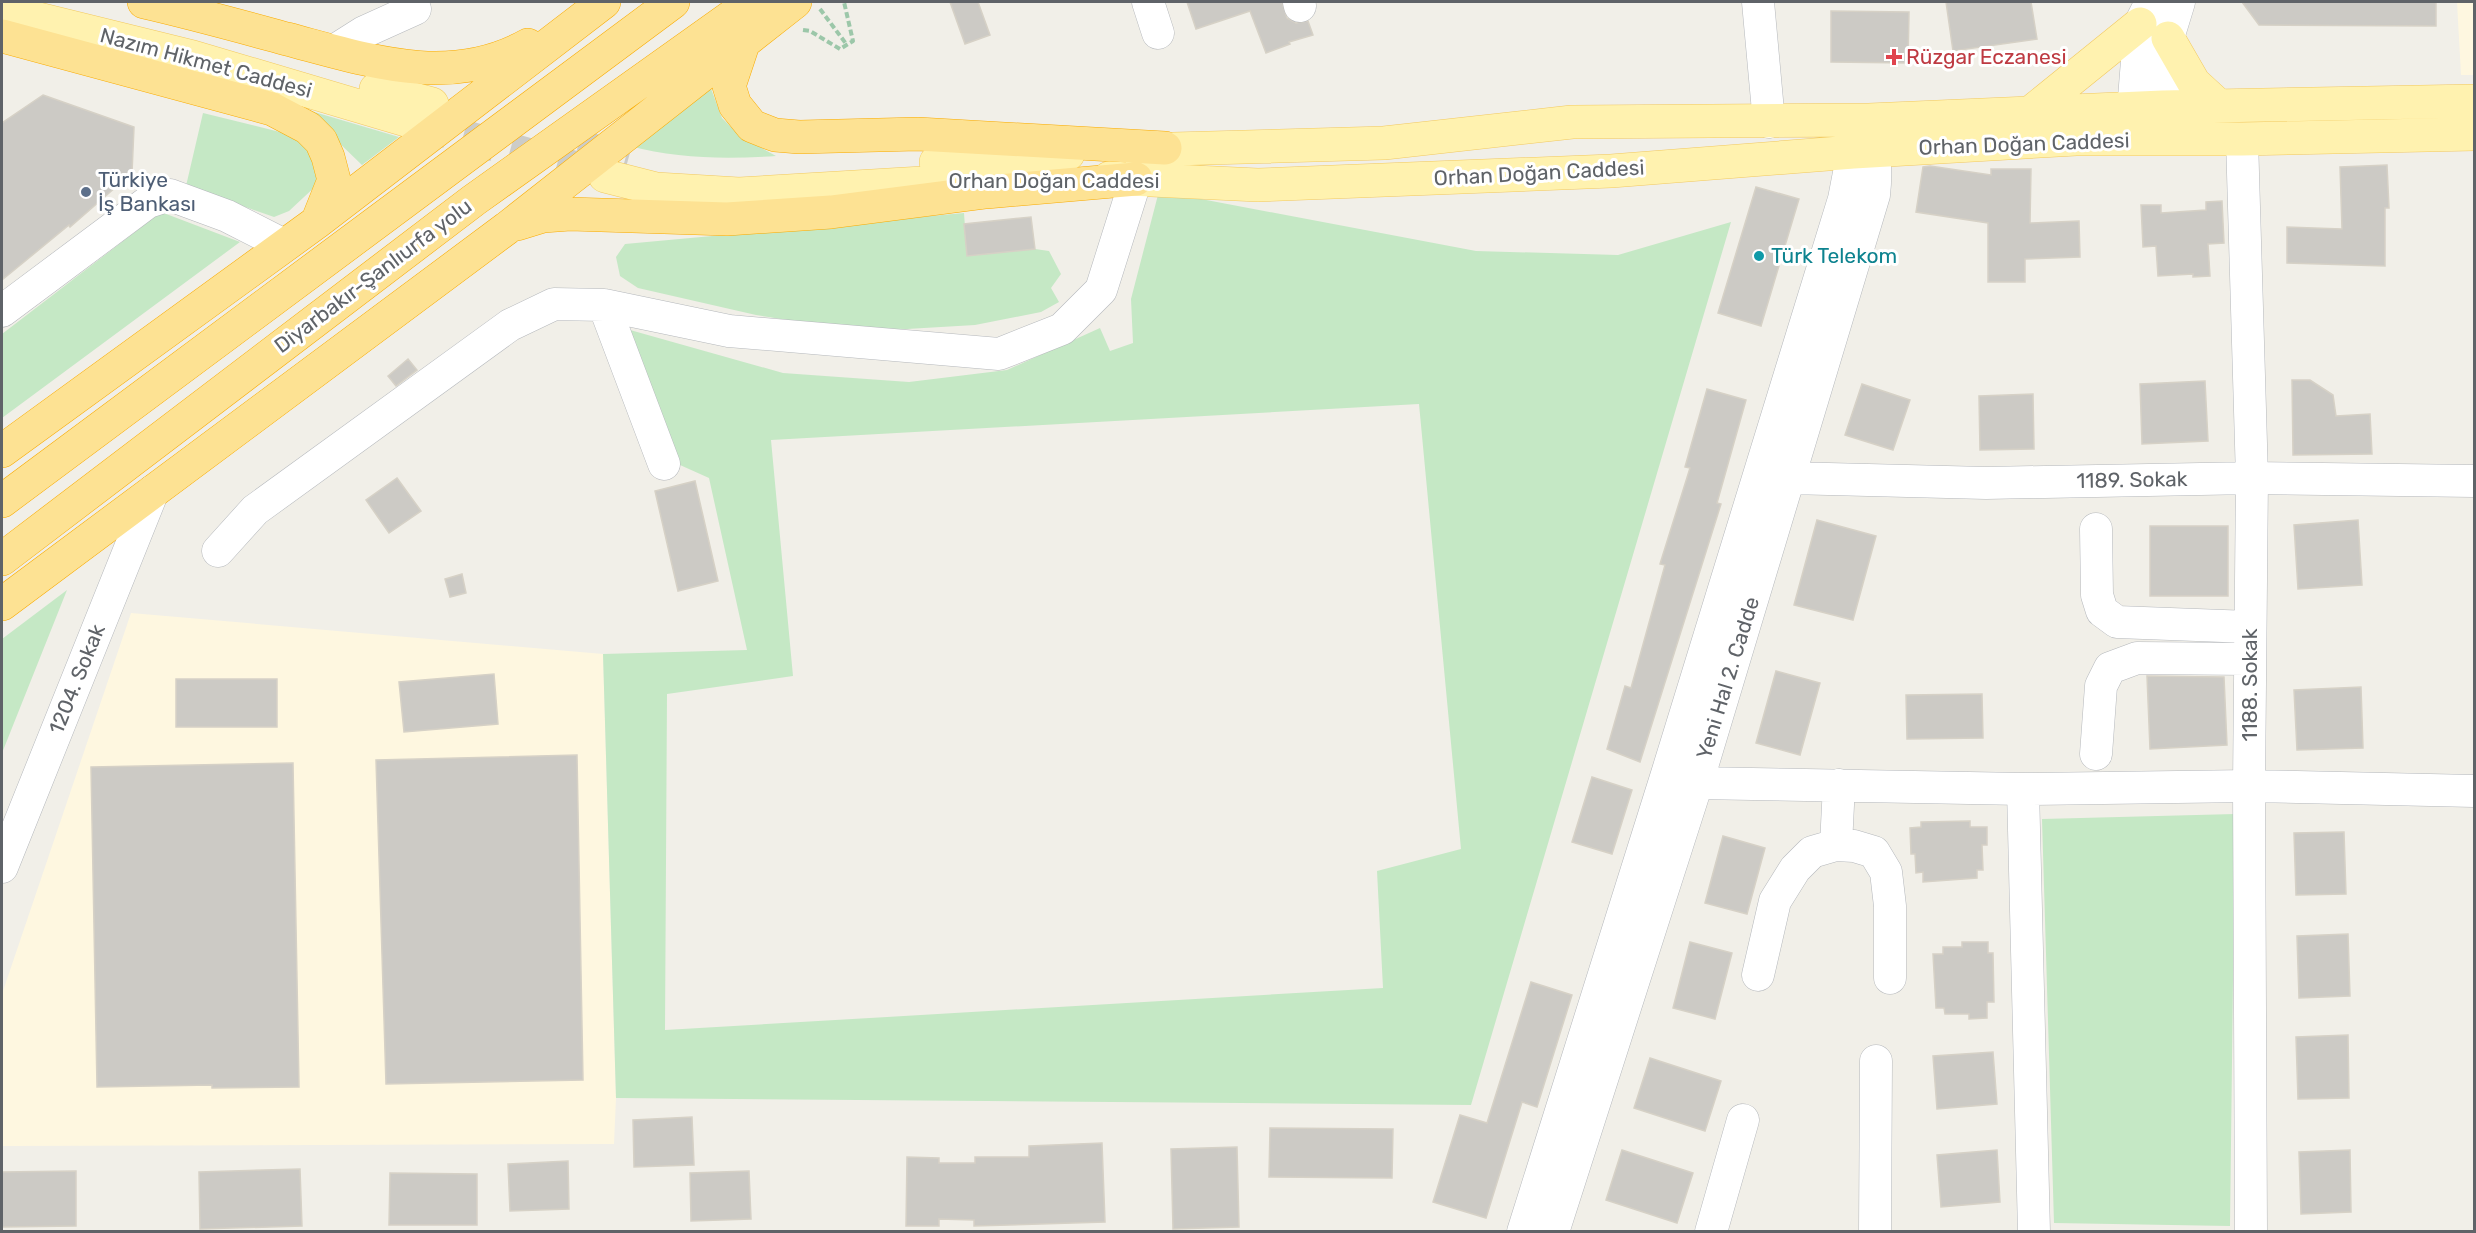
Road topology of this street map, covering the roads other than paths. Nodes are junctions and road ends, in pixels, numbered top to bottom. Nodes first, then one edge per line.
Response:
1 (51, 2) edge
2 (144, 2) edge
3 (673, 2) edge
4 (795, 2) edge
5 (1148, 2) edge
6 (1758, 2) edge
7 (2179, 2) edge
8 (420, 4) edge
9 (597, 4) edge
10 (2, 10) edge
11 (2153, 21) edge
12 (753, 22) edge
13 (1158, 33) dead end
14 (2, 36) edge
15 (334, 51) junction
16 (2475, 101) edge
17 (2219, 106) junction
18 (2030, 113) junction
19 (1769, 122) junction
20 (2147, 123) junction
21 (2475, 134) edge
22 (1862, 136) junction
23 (2242, 139) junction
24 (1165, 148) junction
25 (1136, 179) junction
26 (317, 222) junction
27 (507, 228) junction
28 (284, 245) junction
29 (604, 305) junction
30 (2, 311) edge
31 (2, 451) edge
32 (664, 464) dead end
33 (1789, 478) junction
34 (2252, 478) junction
35 (2475, 481) edge
36 (153, 491) junction
37 (2, 501) edge
38 (2096, 529) dead end
39 (218, 551) dead end
40 (2, 559) edge
41 (2, 604) edge
42 (2250, 627) junction
43 (2250, 659) junction
44 (2096, 754) dead end
45 (1697, 783) junction
46 (1839, 785) junction
47 (2249, 786) junction
48 (2023, 789) junction
49 (2475, 791) edge
50 (1836, 845) junction
51 (2, 867) edge
52 (1758, 975) dead end
53 (1890, 978) dead end
54 (1875, 1061) dead end
55 (1743, 1120) dead end
56 (1523, 1232) edge
57 (1553, 1232) edge
58 (1711, 1232) edge
59 (1875, 1232) edge
60 (2034, 1232) edge
61 (2251, 1232) edge

1 - 10 main road, Nazım Hikmet Caddesi
2 - 15 highway
3 - 37 highway, Diyarbakır-Şanlıurfa yolu
4 - 12 highway
5 - 13 street
6 - 19 street
7 - 11 street
8 - 15 street
9 - 15 highway
9 - 26 highway
11 - 17 main road
11 - 18 main road
11 - 20 street
12 - 24 highway
12 - 27 highway
12 - 40 highway, Diyarbakır-Şanlıurfa yolu
14 - 26 highway
16 - 17 main road, Orhan Doğan Caddesi
17 - 20 main road, Orhan Doğan Caddesi
18 - 20 main road, Orhan Doğan Caddesi
18 - 22 main road, Orhan Doğan Caddesi
19 - 22 main road, Orhan Doğan Caddesi
19 - 24 main road, Orhan Doğan Caddesi
20 - 22 main road, Orhan Doğan Caddesi
20 - 23 main road, Orhan Doğan Caddesi
21 - 23 main road, Orhan Doğan Caddesi
22 - 25 main road, Orhan Doğan Caddesi
22 - 33 street, Yeni Hal 2. Cadde
22 - 56 street
23 - 34 street, 1188. Sokak
24 - 25 main road, Orhan Doğan Caddesi
25 - 27 highway
25 - 29 street
26 - 28 highway
27 - 36 highway
28 - 30 street
28 - 31 highway
29 - 32 street
29 - 39 street
33 - 34 street, 1189. Sokak
33 - 45 street, Yeni Hal 2. Cadde
34 - 35 street, 1189. Sokak
34 - 42 street, 1188. Sokak
36 - 41 highway
36 - 51 street, 1204. Sokak
38 - 42 street
42 - 43 street, 1188. Sokak
43 - 44 street
43 - 47 street, 1188. Sokak
45 - 46 street
45 - 57 street, Yeni Hal 2. Cadde
46 - 48 street
46 - 50 street
47 - 48 street
47 - 49 street
47 - 61 street, 1188. Sokak
48 - 60 street
50 - 52 street
50 - 53 street
54 - 59 street
55 - 58 street

